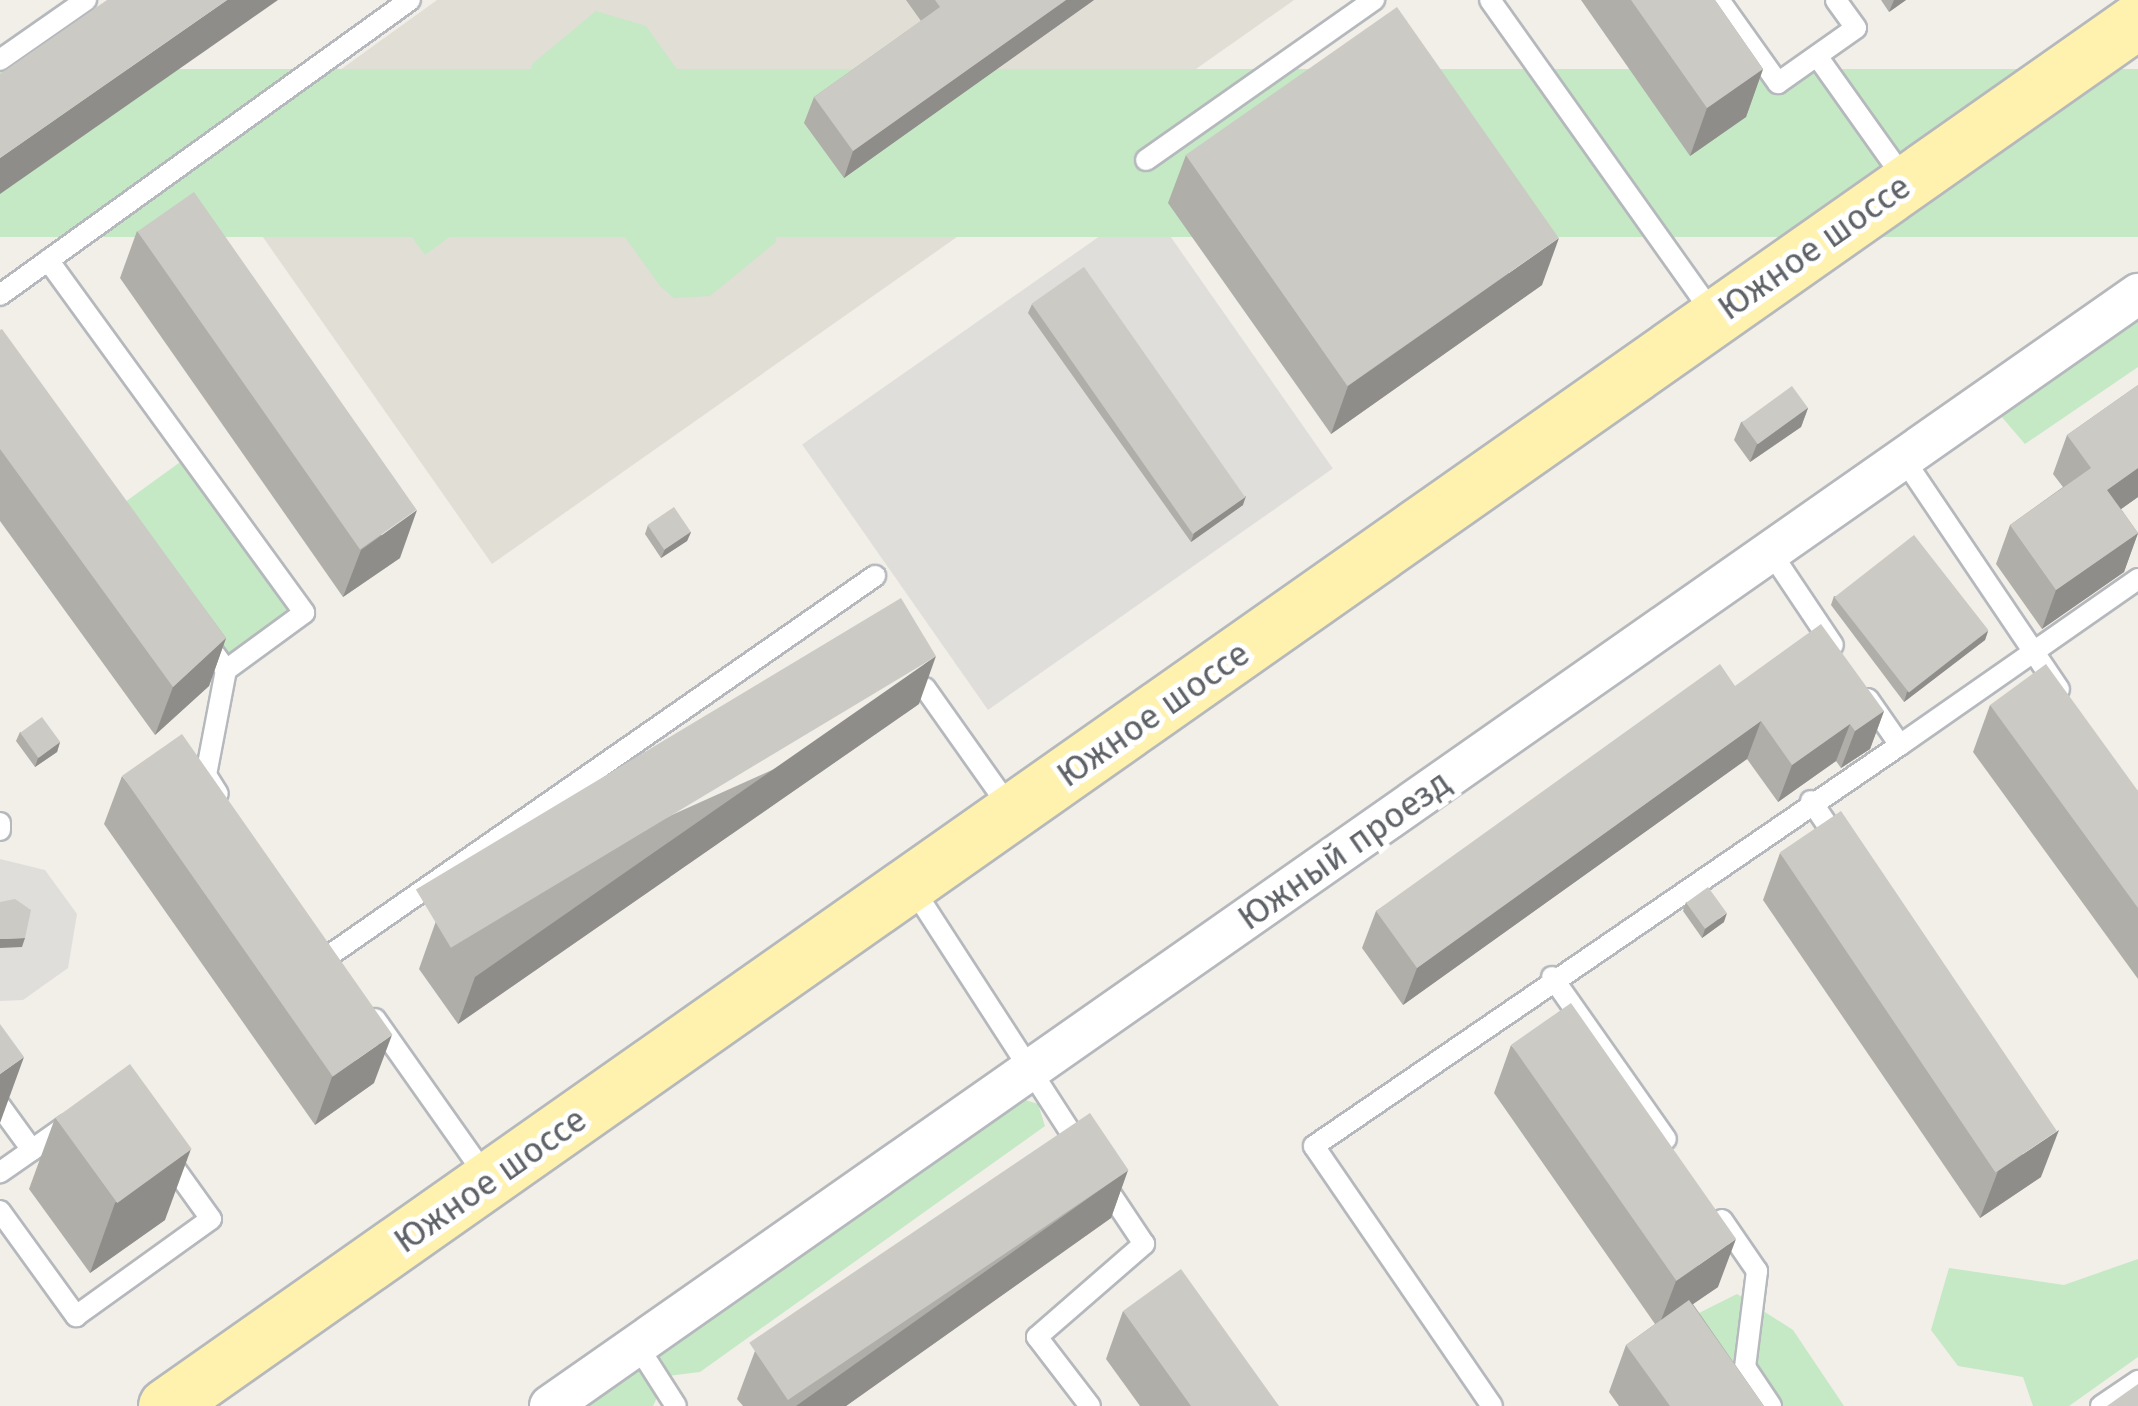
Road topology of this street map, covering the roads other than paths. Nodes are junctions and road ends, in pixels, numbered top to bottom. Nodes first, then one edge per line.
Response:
1 (86, 0) edge
2 (410, 0) edge
3 (1374, 0) edge
4 (1490, 0) edge
5 (1719, 0) edge
6 (1836, 0) edge
7 (2138, 20) edge
8 (1817, 56) junction
9 (0, 60) edge
10 (1146, 160) dead end
11 (1906, 182) junction
12 (48, 260) junction
13 (2138, 294) edge
14 (0, 295) edge
15 (1715, 317) junction
16 (1903, 458) junction
17 (1770, 552) junction
18 (875, 576) dead end
19 (2138, 579) edge
20 (192, 623) edge
21 (2033, 653) junction
22 (226, 670) junction
23 (924, 688) edge
24 (2080, 717) edge
25 (1900, 745) junction
26 (1811, 801) junction
27 (228, 808) edge
28 (1014, 812) junction
29 (1855, 864) edge
30 (911, 886) junction
31 (330, 955) edge
32 (1552, 977) junction
33 (362, 1000) edge
34 (1029, 1070) junction
35 (0, 1106) edge
36 (89, 1109) edge
37 (149, 1132) edge
38 (32, 1150) junction
39 (1678, 1156) edge
40 (0, 1172) edge
41 (489, 1180) junction
42 (1712, 1206) edge
43 (0, 1211) edge
44 (637, 1345) junction
45 (2138, 1381) edge
46 (166, 1406) edge
47 (550, 1406) edge
48 (676, 1406) edge
49 (1090, 1406) edge
50 (1492, 1406) edge
51 (1771, 1406) edge
52 (2101, 1406) edge

1 - 9 lane
2 - 12 lane
3 - 10 lane
4 - 15 lane
5 - 8 lane
6 - 8 lane
7 - 11 main road, Южное шоссе
8 - 11 lane
11 - 15 main road, Южное шоссе
12 - 14 lane
12 - 22 lane
13 - 16 street, Южный проезд
15 - 28 main road, Южное шоссе
16 - 17 street, Южный проезд
16 - 21 lane
17 - 25 lane
17 - 34 street, Южный проезд
18 - 31 lane
19 - 21 lane
20 - 22 lane
21 - 24 lane
21 - 25 lane
22 - 27 lane
23 - 28 lane
25 - 26 lane
26 - 29 lane
26 - 32 lane
28 - 30 main road, Южное шоссе
30 - 34 lane
30 - 41 main road, Южное шоссе
32 - 39 lane
32 - 50 lane
33 - 41 lane
34 - 44 street, Южный проезд
34 - 49 lane
35 - 38 lane
36 - 38 lane
37 - 43 lane
38 - 40 lane
41 - 46 main road, Южное шоссе
42 - 51 lane
44 - 47 street, Южный проезд
44 - 48 lane
45 - 52 lane

